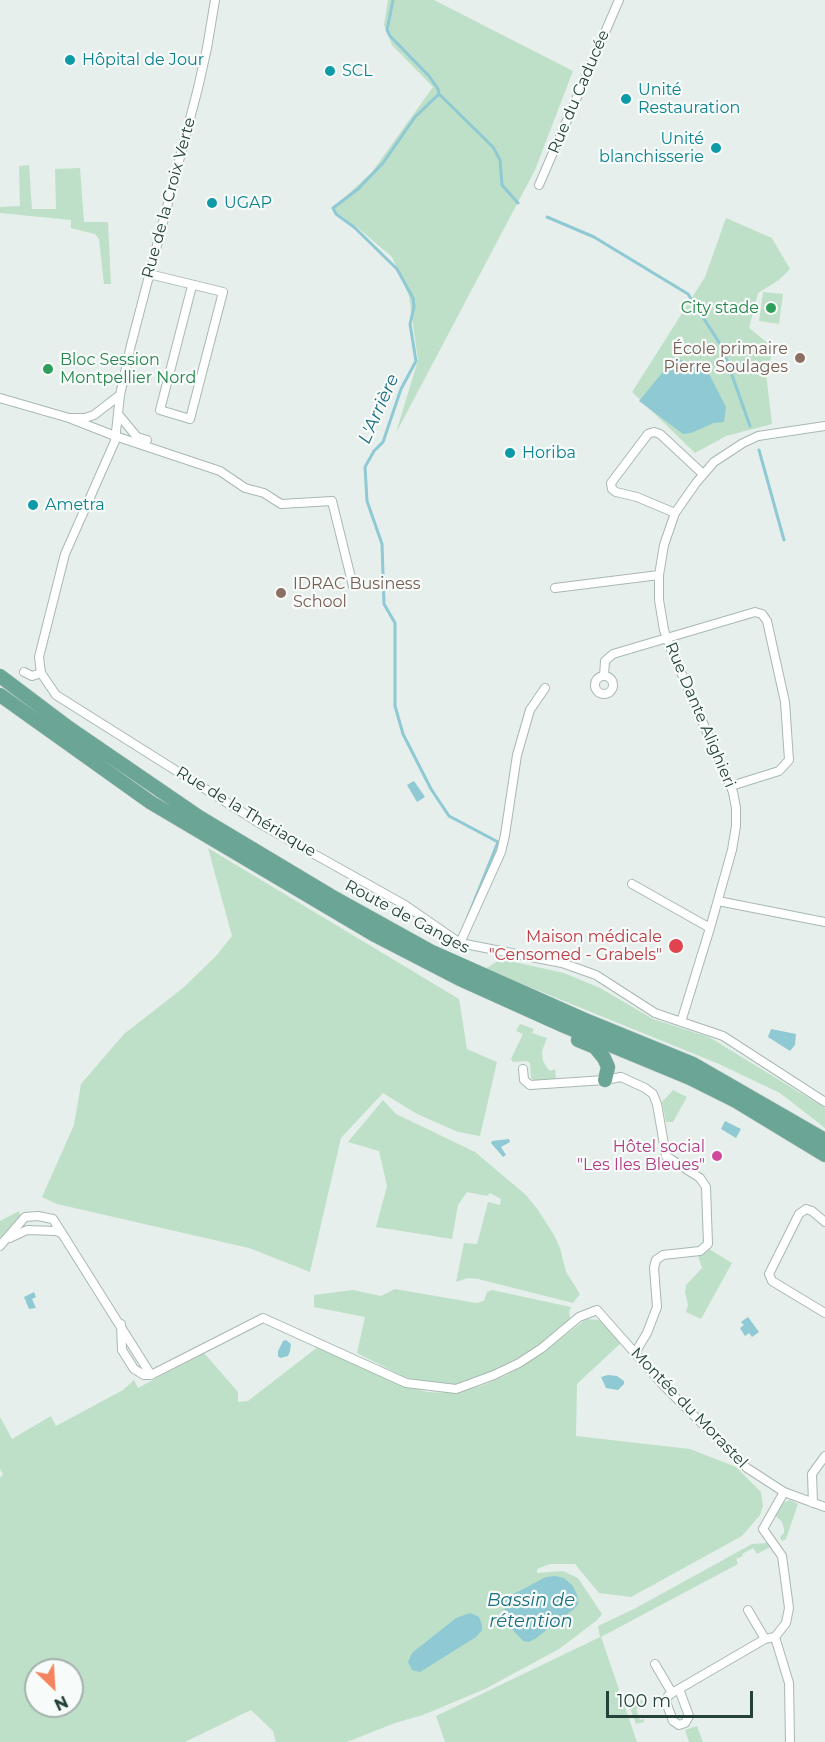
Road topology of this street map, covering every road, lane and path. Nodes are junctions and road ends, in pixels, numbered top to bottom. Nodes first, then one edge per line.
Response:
1 (216, 0) edge
2 (619, 0) edge
3 (539, 185) dead end
4 (149, 274) junction
5 (192, 286) junction
6 (120, 395) junction
7 (0, 398) edge
8 (118, 414) junction
9 (69, 418) junction
10 (825, 426) edge
11 (115, 436) junction
12 (165, 451) junction
13 (703, 474) junction
14 (675, 513) junction
15 (659, 575) junction
16 (353, 586) dead end
17 (555, 588) dead end
18 (667, 639) junction
19 (24, 672) dead end
20 (41, 673) junction
21 (0, 676) edge
22 (604, 676) dead end
23 (545, 688) dead end
24 (0, 696) edge
25 (731, 786) junction
26 (632, 885) dead end
27 (718, 901) junction
28 (825, 922) edge
29 (710, 928) junction
30 (460, 943) junction
31 (681, 1022) junction
32 (562, 1025) junction
33 (523, 1070) dead end
34 (605, 1080) junction
35 (825, 1102) edge
36 (825, 1140) edge
37 (825, 1155) edge
38 (825, 1222) edge
39 (61, 1233) junction
40 (0, 1246) edge
41 (825, 1313) edge
42 (635, 1353) junction
43 (825, 1456) edge
44 (784, 1492) junction
45 (813, 1503) junction
46 (825, 1507) edge
47 (748, 1610) dead end
48 (775, 1637) junction
49 (765, 1640) junction
50 (656, 1664) dead end
51 (790, 1742) edge

1 - 4 street, Rue de la Croix Verte
2 - 3 street, Rue du Caducée
4 - 5 street
4 - 6 street, Rue de la Croix Verte
5 - 5 street
6 - 8 street, Rue de la Croix Verte
6 - 9 street
7 - 9 street
8 - 11 street, Rue de la Croix Verte
8 - 12 street
9 - 11 street
10 - 13 street, Rue Dante Alighieri
11 - 12 street
11 - 20 street
12 - 16 street
13 - 14 street, Rue Dante Alighieri
13 - 14 street
14 - 15 street, Rue Dante Alighieri
15 - 17 street
15 - 18 street, Rue Dante Alighieri
18 - 22 street
18 - 25 street, Rue Dante Alighieri
18 - 25 street
19 - 20 street
20 - 30 street, Rue de la Thériaque
21 - 36 main road, Route de Ganges
23 - 30 street
24 - 32 main road, Route de Ganges
25 - 27 street, Rue Dante Alighieri
26 - 29 street
27 - 28 street
27 - 29 street, Rue Dante Alighieri
29 - 31 street, Rue Dante Alighieri
30 - 31 street
31 - 35 street
32 - 34 main road
32 - 37 main road, Route de Ganges
33 - 34 street
34 - 42 street
38 - 41 street
39 - 40 street
39 - 40 street
39 - 42 street, Montée du Morastel
42 - 44 street, Montée du Morastel
43 - 45 street
44 - 45 street, Montée du Morastel
44 - 48 street
45 - 46 street, Montée du Morastel
47 - 49 street
48 - 49 street
48 - 51 street
49 - 50 street

